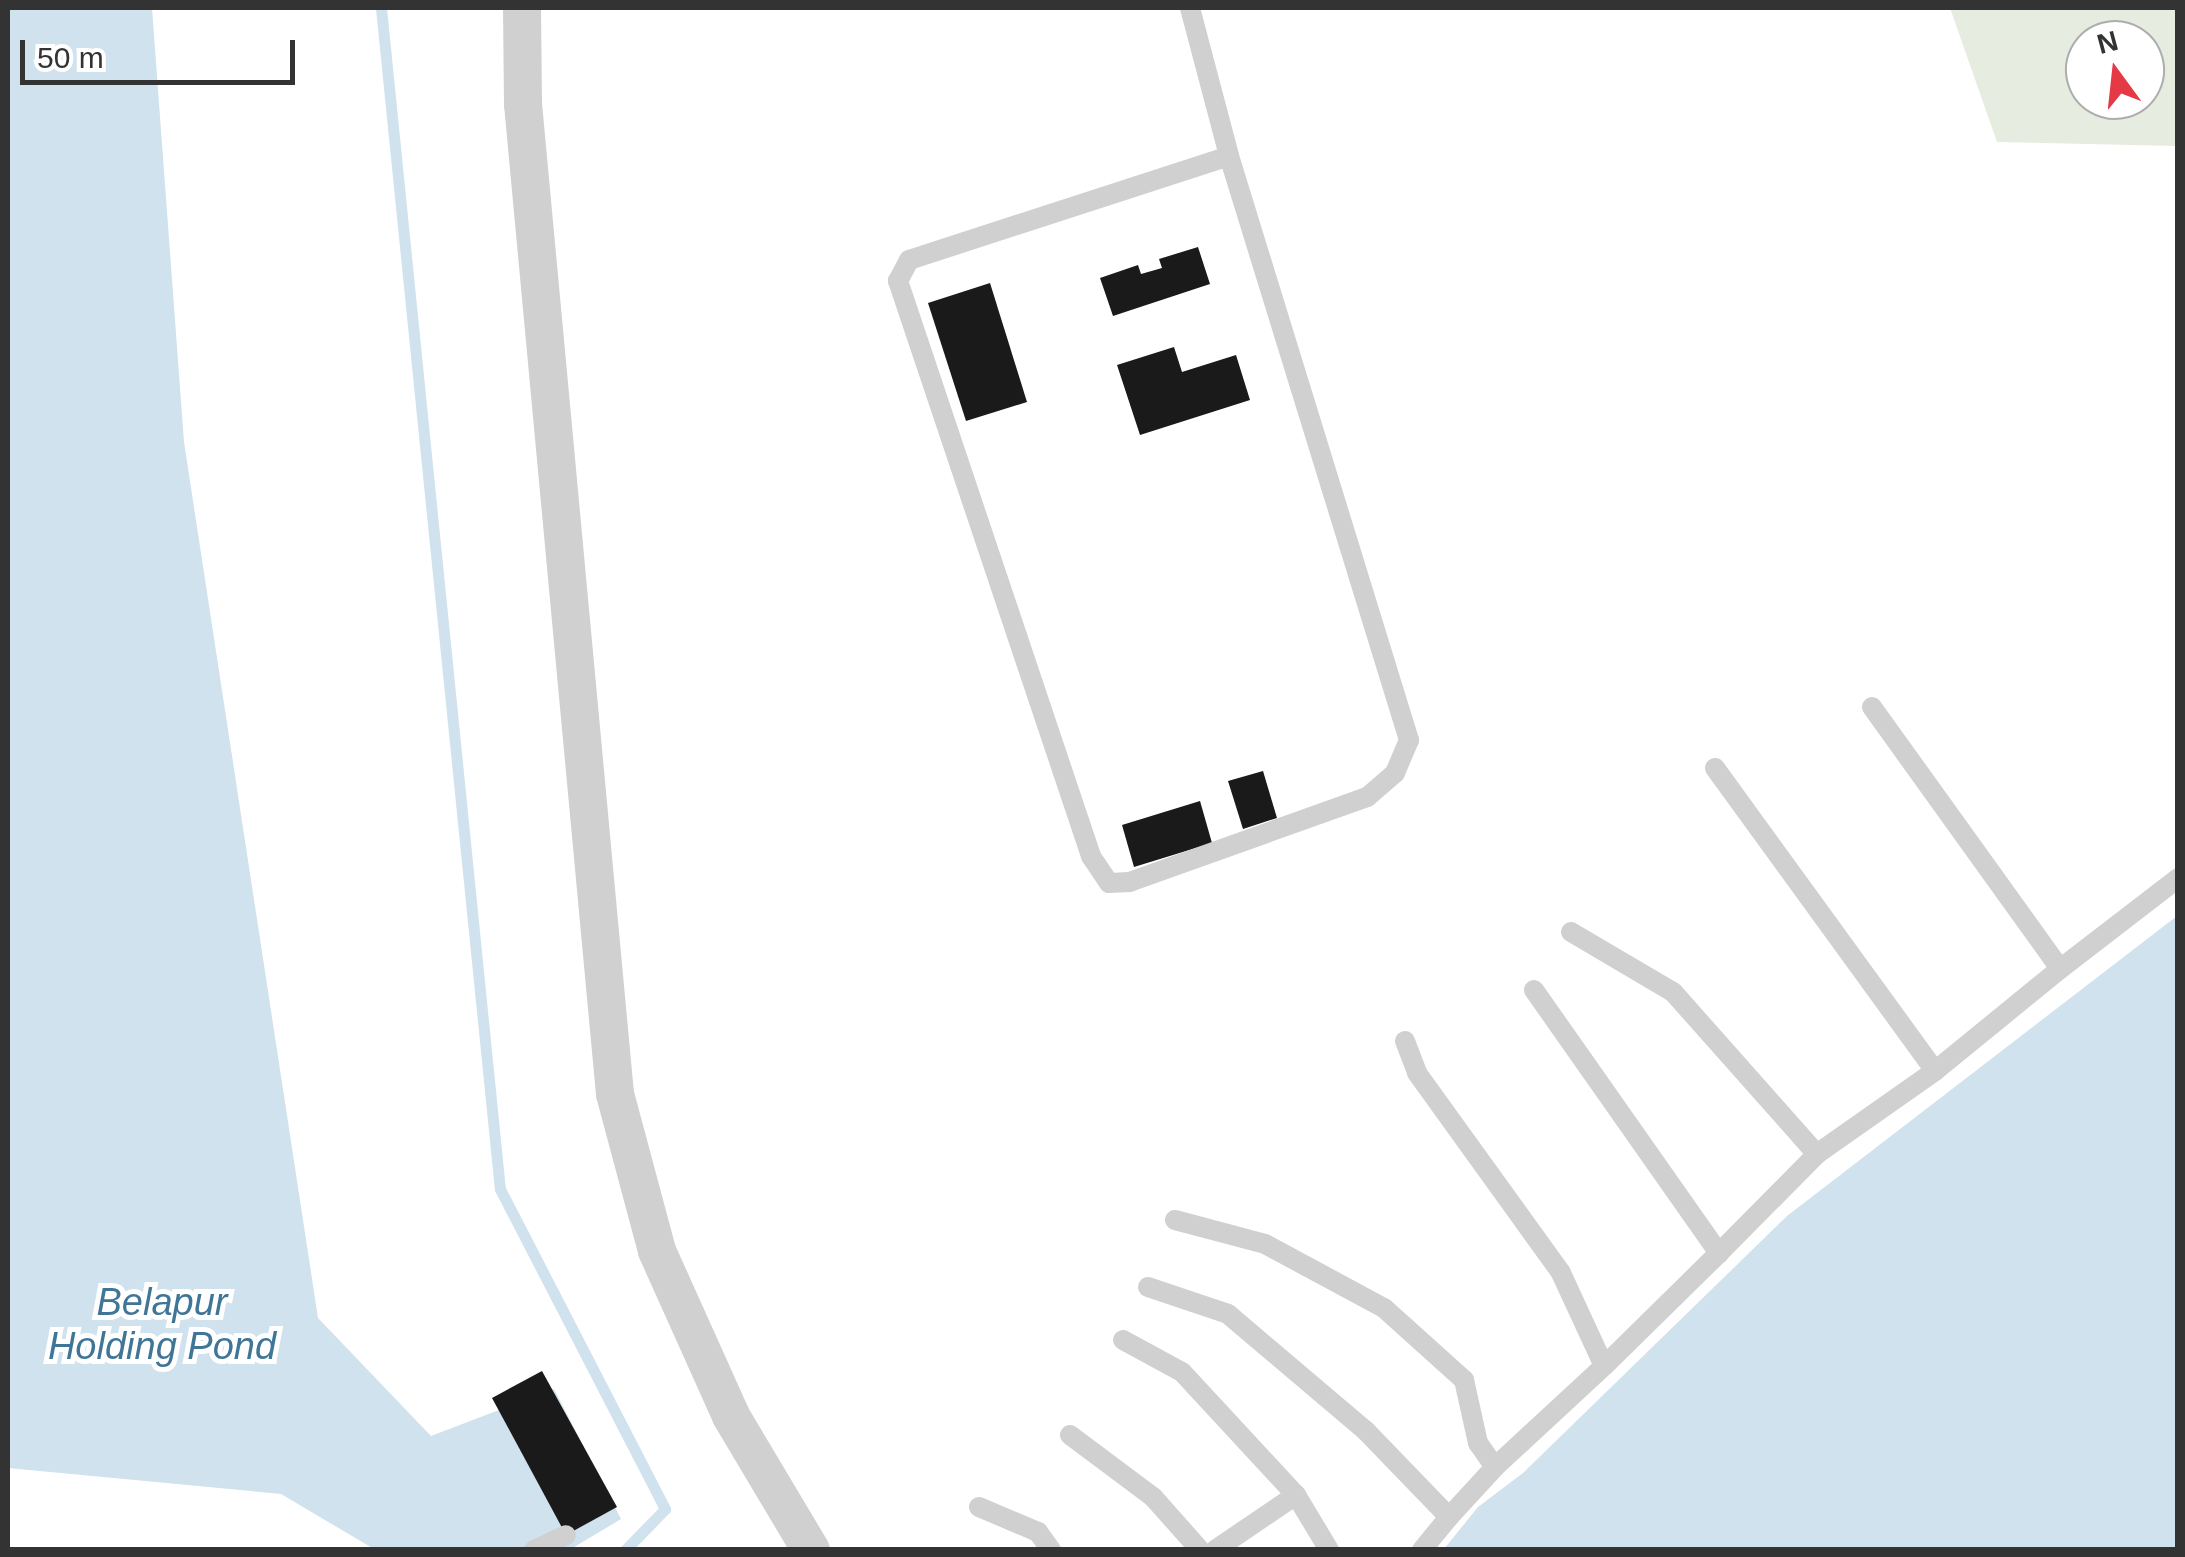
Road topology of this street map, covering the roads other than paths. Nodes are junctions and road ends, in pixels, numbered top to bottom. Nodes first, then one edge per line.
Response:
1 (522, 8) edge
2 (1190, 8) edge
3 (1229, 156) junction
4 (1872, 707) dead end
5 (1715, 768) dead end
6 (2178, 878) edge
7 (1571, 932) dead end
8 (2060, 969) junction
9 (1534, 990) dead end
10 (1405, 1041) dead end
11 (1935, 1071) junction
12 (1817, 1154) junction
13 (1175, 1220) dead end
14 (1719, 1254) junction
15 (1148, 1286) dead end
16 (1124, 1340) dead end
17 (1604, 1366) junction
18 (1070, 1436) dead end
19 (1495, 1467) junction
20 (1296, 1495) junction
21 (979, 1508) dead end
22 (1448, 1517) junction
23 (566, 1534) dead end
24 (534, 1550) edge
25 (811, 1550) edge
26 (1050, 1550) edge
27 (1200, 1550) edge
28 (1215, 1550) edge
29 (1330, 1550) edge
30 (1422, 1550) edge

1 - 25 street
2 - 3 lane
3 - 3 lane
4 - 8 lane
5 - 11 lane
6 - 8 lane
7 - 12 lane
8 - 11 lane
9 - 14 lane
10 - 17 lane
11 - 12 lane
12 - 14 lane
13 - 19 lane
14 - 17 lane
15 - 22 lane
16 - 20 lane
17 - 19 lane
18 - 27 lane
19 - 22 lane
20 - 28 lane
20 - 29 lane
21 - 26 lane
22 - 30 lane
23 - 24 lane

